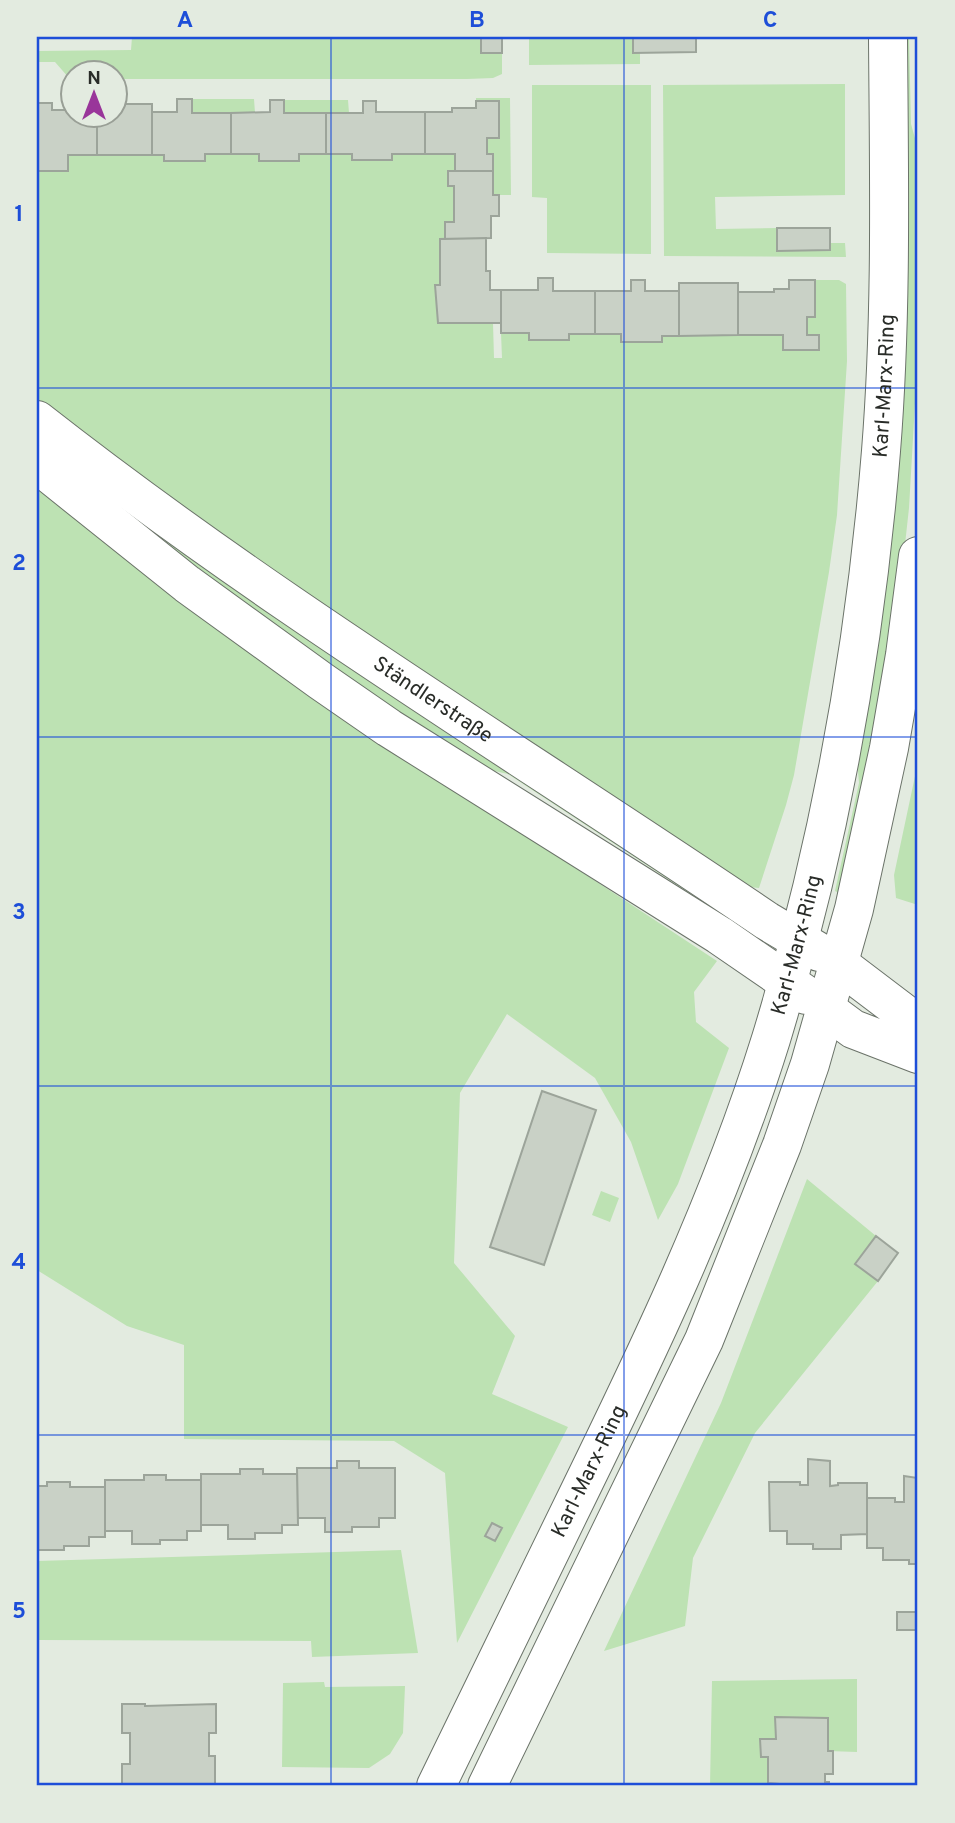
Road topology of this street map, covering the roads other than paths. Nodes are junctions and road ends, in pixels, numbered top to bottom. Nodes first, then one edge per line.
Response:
1 (888, 37) edge
2 (37, 420) edge
3 (37, 464) edge
4 (918, 556) edge
5 (798, 941) junction
6 (839, 964) junction
7 (787, 981) junction
8 (826, 1009) junction
9 (918, 1024) edge
10 (918, 1054) edge
11 (436, 1786) edge
12 (487, 1786) edge

1 - 5 main road, Karl-Marx-Ring
2 - 5 main road, Ständlerstraße
3 - 7 main road
4 - 6 main road
5 - 6 main road, Ständlerstraße
5 - 7 main road, Karl-Marx-Ring
6 - 8 main road
6 - 9 main road, Ständlerstraße
7 - 8 main road
7 - 11 main road, Karl-Marx-Ring
8 - 10 main road
8 - 12 main road

